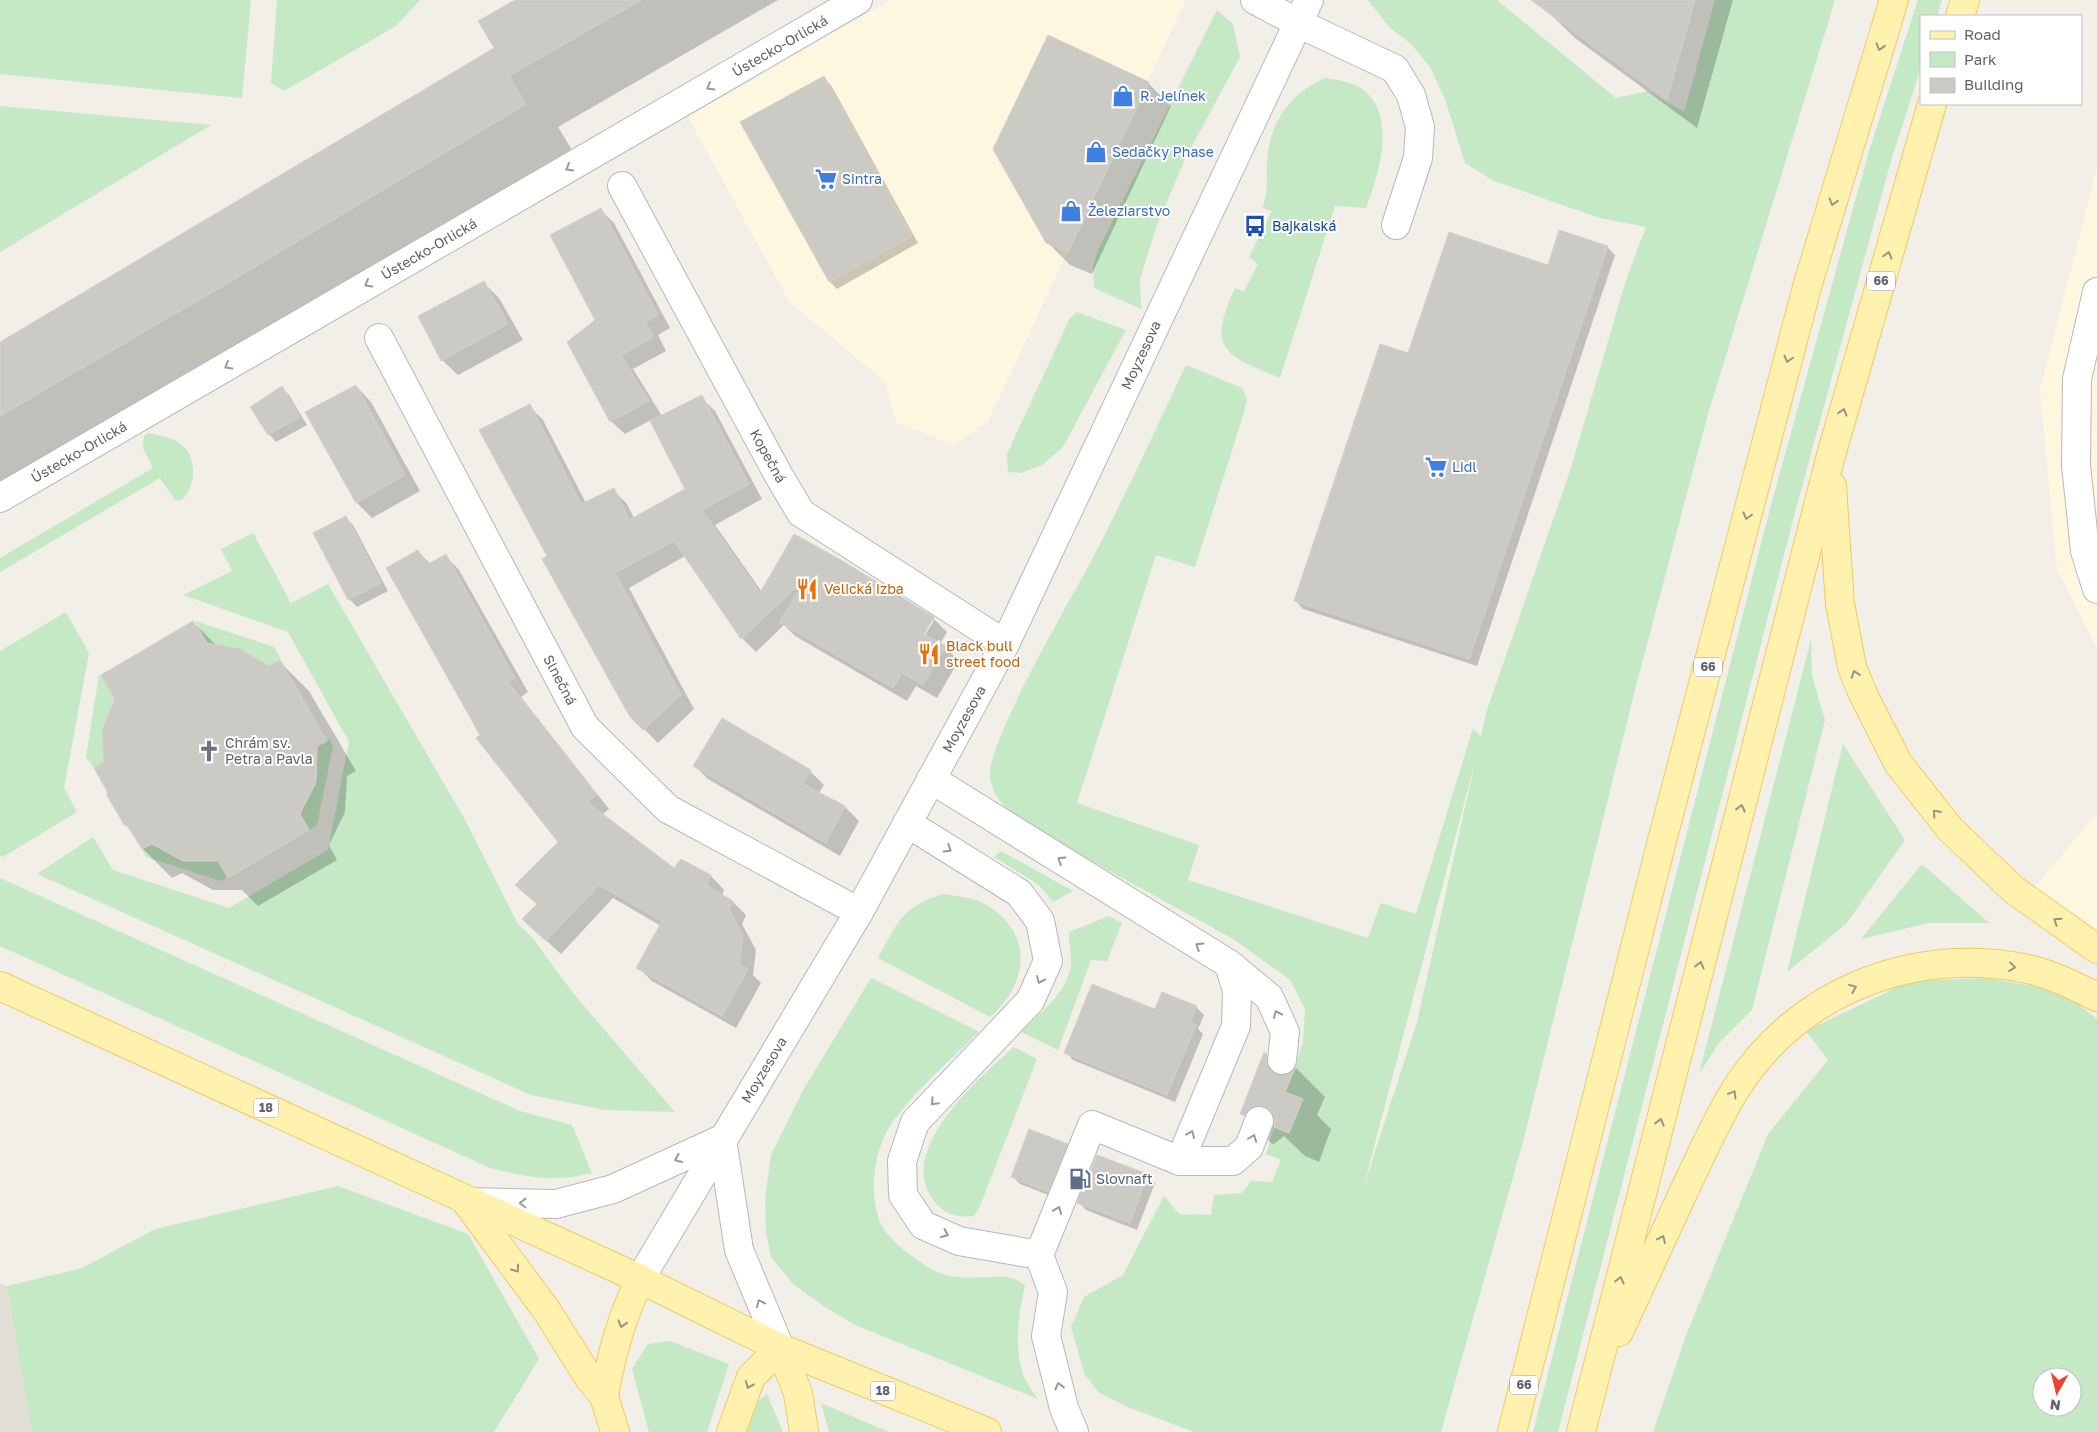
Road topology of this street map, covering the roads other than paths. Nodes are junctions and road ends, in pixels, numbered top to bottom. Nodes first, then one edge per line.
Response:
1 (858, 0) edge
2 (1255, 0) edge
3 (1894, 0) edge
4 (1965, 0) edge
5 (1304, 12) edge
6 (1960, 15) edge
7 (1932, 105) edge
8 (622, 186) dead end
9 (1396, 225) dead end
10 (2097, 292) edge
11 (379, 338) dead end
12 (1830, 458) junction
13 (0, 498) edge
14 (2097, 589) edge
15 (1005, 644) junction
16 (931, 779) junction
17 (907, 823) junction
18 (859, 912) junction
19 (2097, 949) edge
20 (1229, 964) junction
21 (0, 986) edge
22 (2097, 996) edge
23 (1282, 1060) dead end
24 (1259, 1121) dead end
25 (722, 1140) junction
26 (1180, 1161) junction
27 (466, 1202) junction
28 (1040, 1255) junction
29 (640, 1280) junction
30 (780, 1348) junction
31 (1590, 1395) junction
32 (604, 1396) junction
33 (615, 1432) edge
34 (731, 1432) edge
35 (804, 1432) edge
36 (987, 1432) edge
37 (1074, 1432) edge
38 (1512, 1432) edge
39 (1581, 1432) edge

1 -> 13 street, Ústecko-Orlická
2 - 5 street
3 -> 38 main road, 66
4 - 6 main road
5 - 9 street
5 - 15 street, Moyzesova
12 -> 7 main road, 66
8 - 15 street, Kopečná
10 - 14 street
11 - 18 street, Slnečná
19 -> 12 main road
31 -> 12 main road, 66
15 - 16 street, Moyzesova
16 - 17 street, Moyzesova
20 -> 16 street
17 - 18 street, Moyzesova
17 -> 28 street
18 - 25 street, Moyzesova
23 -> 20 street
26 -> 20 street
21 - 27 main road, 18
31 -> 22 main road
26 -> 24 street
25 -> 27 street
25 - 29 street, Moyzesova
30 -> 25 street
28 -> 26 street
27 - 29 main road, 18
27 -> 32 main road
37 -> 28 street
29 - 30 main road, 18
29 -> 32 main road
30 -> 34 main road
30 - 35 main road
30 - 36 main road, 18
31 - 39 main road, 66
32 - 33 main road

